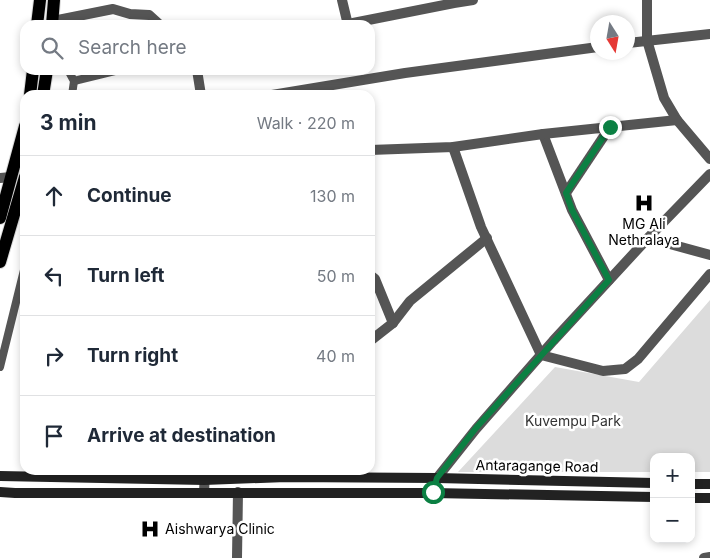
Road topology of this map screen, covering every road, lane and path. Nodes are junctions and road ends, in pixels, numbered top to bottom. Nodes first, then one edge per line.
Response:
1 (40, 0) edge
2 (54, 0) edge
3 (342, 0) edge
4 (472, 0) edge
5 (647, 0) edge
6 (38, 20) edge
7 (53, 20) edge
8 (67, 20) edge
9 (154, 20) edge
10 (346, 20) edge
11 (370, 20) edge
12 (710, 34) edge
13 (647, 40) junction
14 (635, 42) edge
15 (590, 48) edge
16 (375, 73) edge
17 (32, 75) edge
18 (46, 75) edge
19 (71, 75) edge
20 (99, 75) edge
21 (198, 75) edge
22 (361, 75) edge
23 (74, 81) junction
24 (31, 90) edge
25 (44, 90) edge
26 (73, 90) edge
27 (200, 90) edge
28 (294, 90) edge
29 (677, 120) junction
30 (610, 127) junction
31 (543, 134) junction
32 (20, 139) edge
33 (453, 147) junction
34 (375, 150) edge
35 (710, 159) edge
36 (710, 174) edge
37 (6, 177) edge
38 (566, 193) junction
39 (20, 195) edge
40 (0, 218) edge
41 (486, 238) junction
42 (648, 238) junction
43 (710, 255) edge
44 (0, 262) edge
45 (710, 274) edge
46 (609, 280) junction
47 (375, 281) edge
48 (20, 286) edge
49 (392, 322) junction
50 (375, 337) edge
51 (541, 355) junction
52 (0, 366) edge
53 (204, 475) edge
54 (302, 475) edge
55 (342, 475) edge
56 (0, 476) edge
57 (437, 478) junction
58 (650, 483) edge
59 (695, 484) edge
60 (710, 484) edge
61 (0, 492) edge
62 (238, 492) junction
63 (433, 492) junction
64 (204, 493) junction
65 (650, 497) edge
66 (695, 498) edge
67 (710, 498) edge
68 (237, 558) edge
69 (704, 558) edge
70 (710, 558) edge

1 - 6 main road
2 - 7 main road
3 - 10 street
4 - 11 street
5 - 13 street
8 - 9 street
12 - 13 street
13 - 14 street
13 - 29 street
15 - 16 street
17 - 24 main road
18 - 25 main road
19 - 23 lane
20 - 23 lane
21 - 27 street
22 - 28 street
23 - 26 lane
29 - 30 street
29 - 35 street
30 - 31 street
30 - 38 street
31 - 33 street
31 - 38 street
32 - 37 main road
33 - 34 street
33 - 41 street
36 - 42 street
37 - 40 main road
38 - 46 street
39 - 44 main road
41 - 49 street
41 - 51 street
42 - 43 street
42 - 46 street
45 - 51 street
46 - 51 street
47 - 49 street
48 - 52 lane
49 - 50 street
51 - 57 street
53 - 54 street, Antaragange Road
53 - 56 street, Antaragange Road
53 - 64 street
55 - 57 street, Antaragange Road
57 - 58 street, Antaragange Road
57 - 63 street
59 - 60 street
61 - 64 street, Antaragange Road
62 - 63 street, Antaragange Road
62 - 64 street, Antaragange Road
62 - 68 street
63 - 65 street, Antaragange Road
66 - 67 street
69 - 70 street

